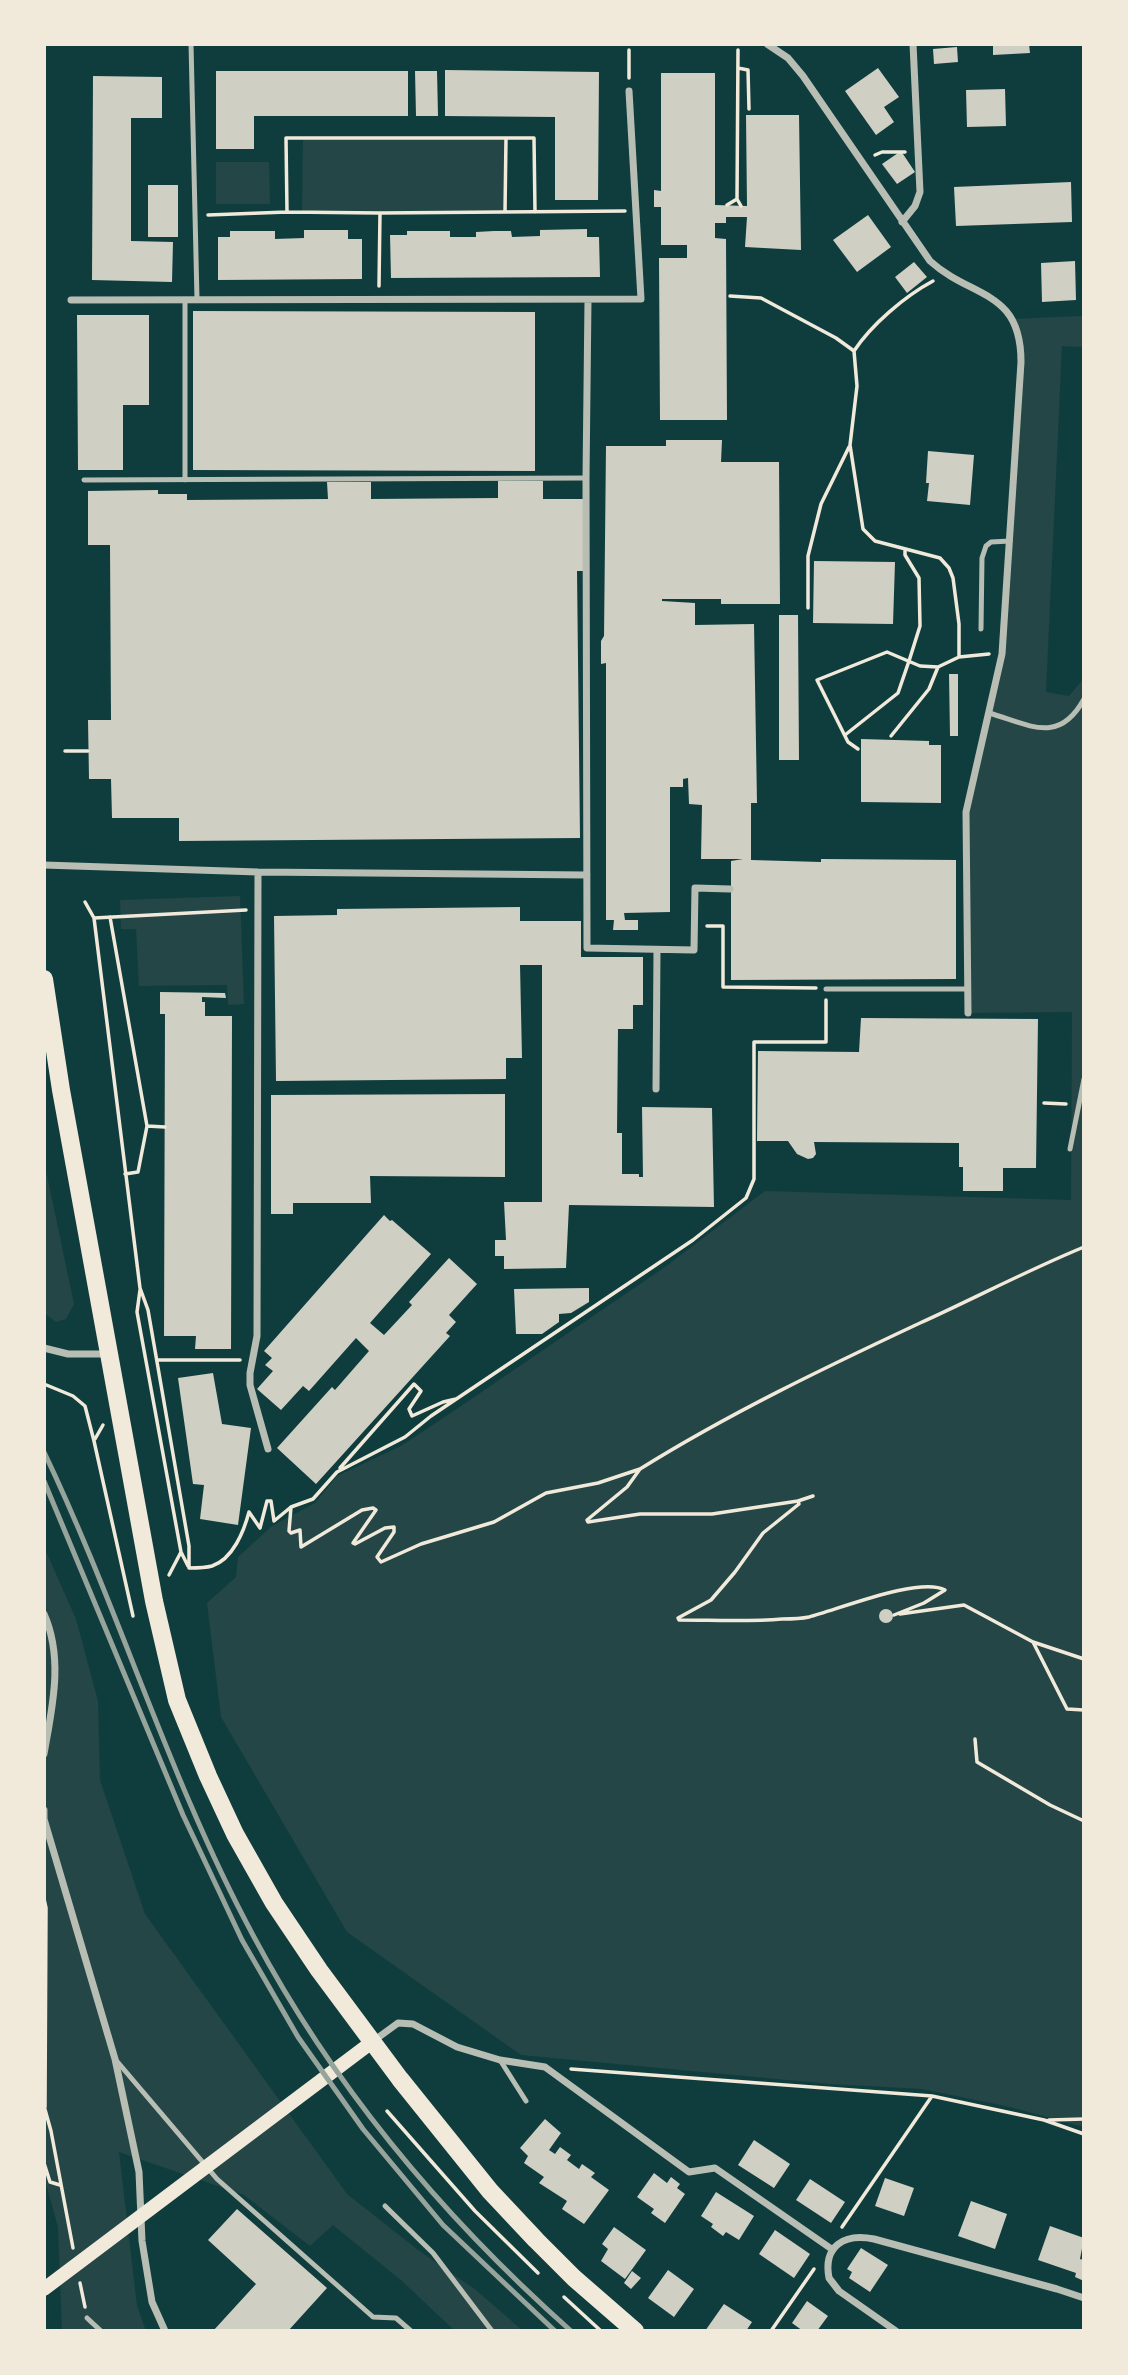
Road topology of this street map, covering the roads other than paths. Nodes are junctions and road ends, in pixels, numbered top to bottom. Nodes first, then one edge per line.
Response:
1 (191, 44) edge
2 (767, 44) edge
3 (914, 44) edge
4 (629, 91) dead end
5 (902, 222) junction
6 (197, 299) junction
7 (71, 300) dead end
8 (185, 300) junction
9 (588, 300) junction
10 (586, 478) junction
11 (84, 480) dead end
12 (185, 480) junction
13 (1010, 541) junction
14 (981, 629) dead end
15 (1084, 699) edge
16 (989, 713) junction
17 (44, 865) edge
18 (258, 872) junction
19 (587, 875) junction
20 (730, 889) dead end
21 (657, 950) junction
22 (44, 979) edge
23 (826, 989) road end
24 (968, 989) junction
25 (968, 1013) dead end
26 (1084, 1079) edge
27 (656, 1089) dead end
28 (1070, 1149) dead end
29 (44, 1348) edge
30 (110, 1354) junction
31 (268, 1449) dead end
32 (44, 1614) edge
33 (44, 1755) edge
34 (44, 1810) edge
35 (366, 2047) junction
36 (115, 2059) junction
37 (500, 2060) junction
38 (526, 2101) dead end
39 (385, 2206) dead end
40 (833, 2249) junction
41 (44, 2289) edge
42 (1084, 2298) edge
43 (87, 2318) road end
44 (101, 2331) edge
45 (165, 2331) edge
46 (411, 2331) edge
47 (492, 2331) edge
48 (635, 2331) edge
49 (895, 2331) edge

1 - 6 lane
2 - 5 street
3 - 5 street
4 - 9 street
5 - 13 street
6 - 8 street
6 - 9 street
7 - 8 street
8 - 12 lane
9 - 10 street
10 - 12 lane
10 - 19 street
11 - 12 lane
13 - 14 lane
13 - 16 street
15 - 16 lane
16 - 24 street
17 - 18 street
18 - 19 street
18 - 31 street
19 - 21 street
20 - 21 street
21 - 27 street
22 - 30 main road
23 - 24 lane
24 - 25 street
26 - 28 lane
29 - 30 street
30 - 35 main road
32 - 33 street
34 - 36 street
35 - 37 street
35 - 41 main road
35 - 48 main road
36 - 45 street
36 - 46 lane
37 - 38 lane
37 - 40 street
39 - 47 lane
40 - 42 street
40 - 49 street
43 - 44 lane

